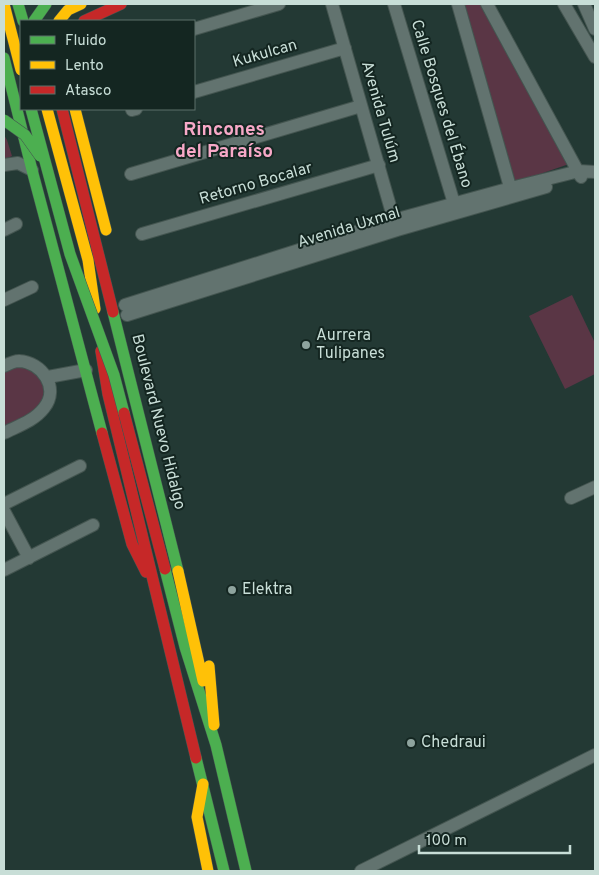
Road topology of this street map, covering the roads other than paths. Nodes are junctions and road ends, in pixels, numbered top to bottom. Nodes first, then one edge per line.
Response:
1 (4, 4) edge
2 (18, 4) edge
3 (48, 4) edge
4 (81, 4) edge
5 (121, 4) edge
6 (279, 4) edge
7 (332, 4) edge
8 (394, 4) edge
9 (458, 4) edge
10 (487, 4) edge
11 (564, 4) edge
12 (589, 10) edge
13 (4, 12) edge
14 (37, 15) edge
15 (23, 20) edge
16 (53, 20) edge
17 (60, 20) edge
18 (87, 20) edge
19 (20, 29) edge
20 (195, 29) edge
21 (595, 29) edge
22 (20, 40) edge
23 (345, 48) junction
24 (595, 57) edge
25 (4, 60) edge
26 (20, 60) edge
27 (20, 64) edge
28 (20, 69) edge
29 (6, 82) edge
30 (195, 92) edge
31 (361, 106) junction
32 (32, 110) edge
33 (47, 110) edge
34 (62, 110) edge
35 (75, 110) edge
36 (4, 120) edge
37 (4, 128) edge
38 (4, 165) edge
39 (379, 165) junction
40 (46, 166) junction
41 (32, 170) junction
42 (586, 173) edge
43 (131, 174) dead end
44 (512, 192) junction
45 (456, 208) junction
46 (16, 224) dead end
47 (395, 225) junction
48 (4, 230) edge
49 (142, 234) dead end
50 (108, 239) dead end
51 (100, 256) junction
52 (115, 278) dead end
53 (32, 287) dead end
54 (4, 300) edge
55 (126, 310) dead end
56 (4, 366) edge
57 (86, 370) junction
58 (48, 377) junction
59 (4, 433) edge
60 (80, 466) dead end
61 (595, 487) edge
62 (571, 498) dead end
63 (4, 504) edge
64 (4, 511) edge
65 (92, 525) dead end
66 (179, 529) dead end
67 (28, 558) junction
68 (4, 570) edge
69 (155, 590) junction
70 (199, 613) dead end
71 (208, 648) dead end
72 (216, 745) junction
73 (595, 754) edge
74 (203, 784) junction
75 (208, 871) edge
76 (215, 871) edge
77 (224, 871) edge
78 (246, 871) edge
79 (361, 871) edge

1 - 27 main road, bridge
2 - 15 main road
3 - 14 main road
3 - 16 main road
4 - 17 main road
5 - 18 main road
6 - 20 street
7 - 23 street, Avenida Tulúm
8 - 45 street, Calle Bosques del Ébano
9 - 44 street
10 - 42 street
11 - 24 street
12 - 21 street
13 - 19 main road
22 - 25 main road
23 - 30 street, Kukulcan
23 - 31 street, Avenida Tulúm
25 - 26 main road
25 - 29 main road
28 - 29 main road
29 - 41 main road
31 - 39 street, Avenida Tulúm
31 - 43 street
32 - 40 main road, Boulevard Nuevo Hidalgo, bridge
33 - 69 main road, bridge
34 - 51 main road, Boulevard Nuevo Hidalgo
35 - 50 main road
36 - 40 main road, bridge
37 - 41 main road
38 - 41 street
39 - 47 street, Avenida Tulúm
39 - 49 street, Retorno Bocalar
40 - 72 main road, Boulevard Nuevo Hidalgo, bridge
41 - 57 main road
42 - 44 street, Avenida Uxmal
44 - 45 street, Avenida Uxmal
45 - 47 street, Avenida Uxmal
46 - 48 street
47 - 55 street, Avenida Uxmal
51 - 52 main road
51 - 72 main road, Boulevard Nuevo Hidalgo
53 - 54 street
56 - 58 street
57 - 58 street
57 - 69 main road
58 - 59 street
60 - 63 street
61 - 62 street
64 - 67 street
65 - 67 street
66 - 70 main road
67 - 68 street
69 - 74 main road
71 - 72 main road
72 - 78 main road, Boulevard Nuevo Hidalgo
73 - 79 street
74 - 75 main road
74 - 76 main road
74 - 77 main road

